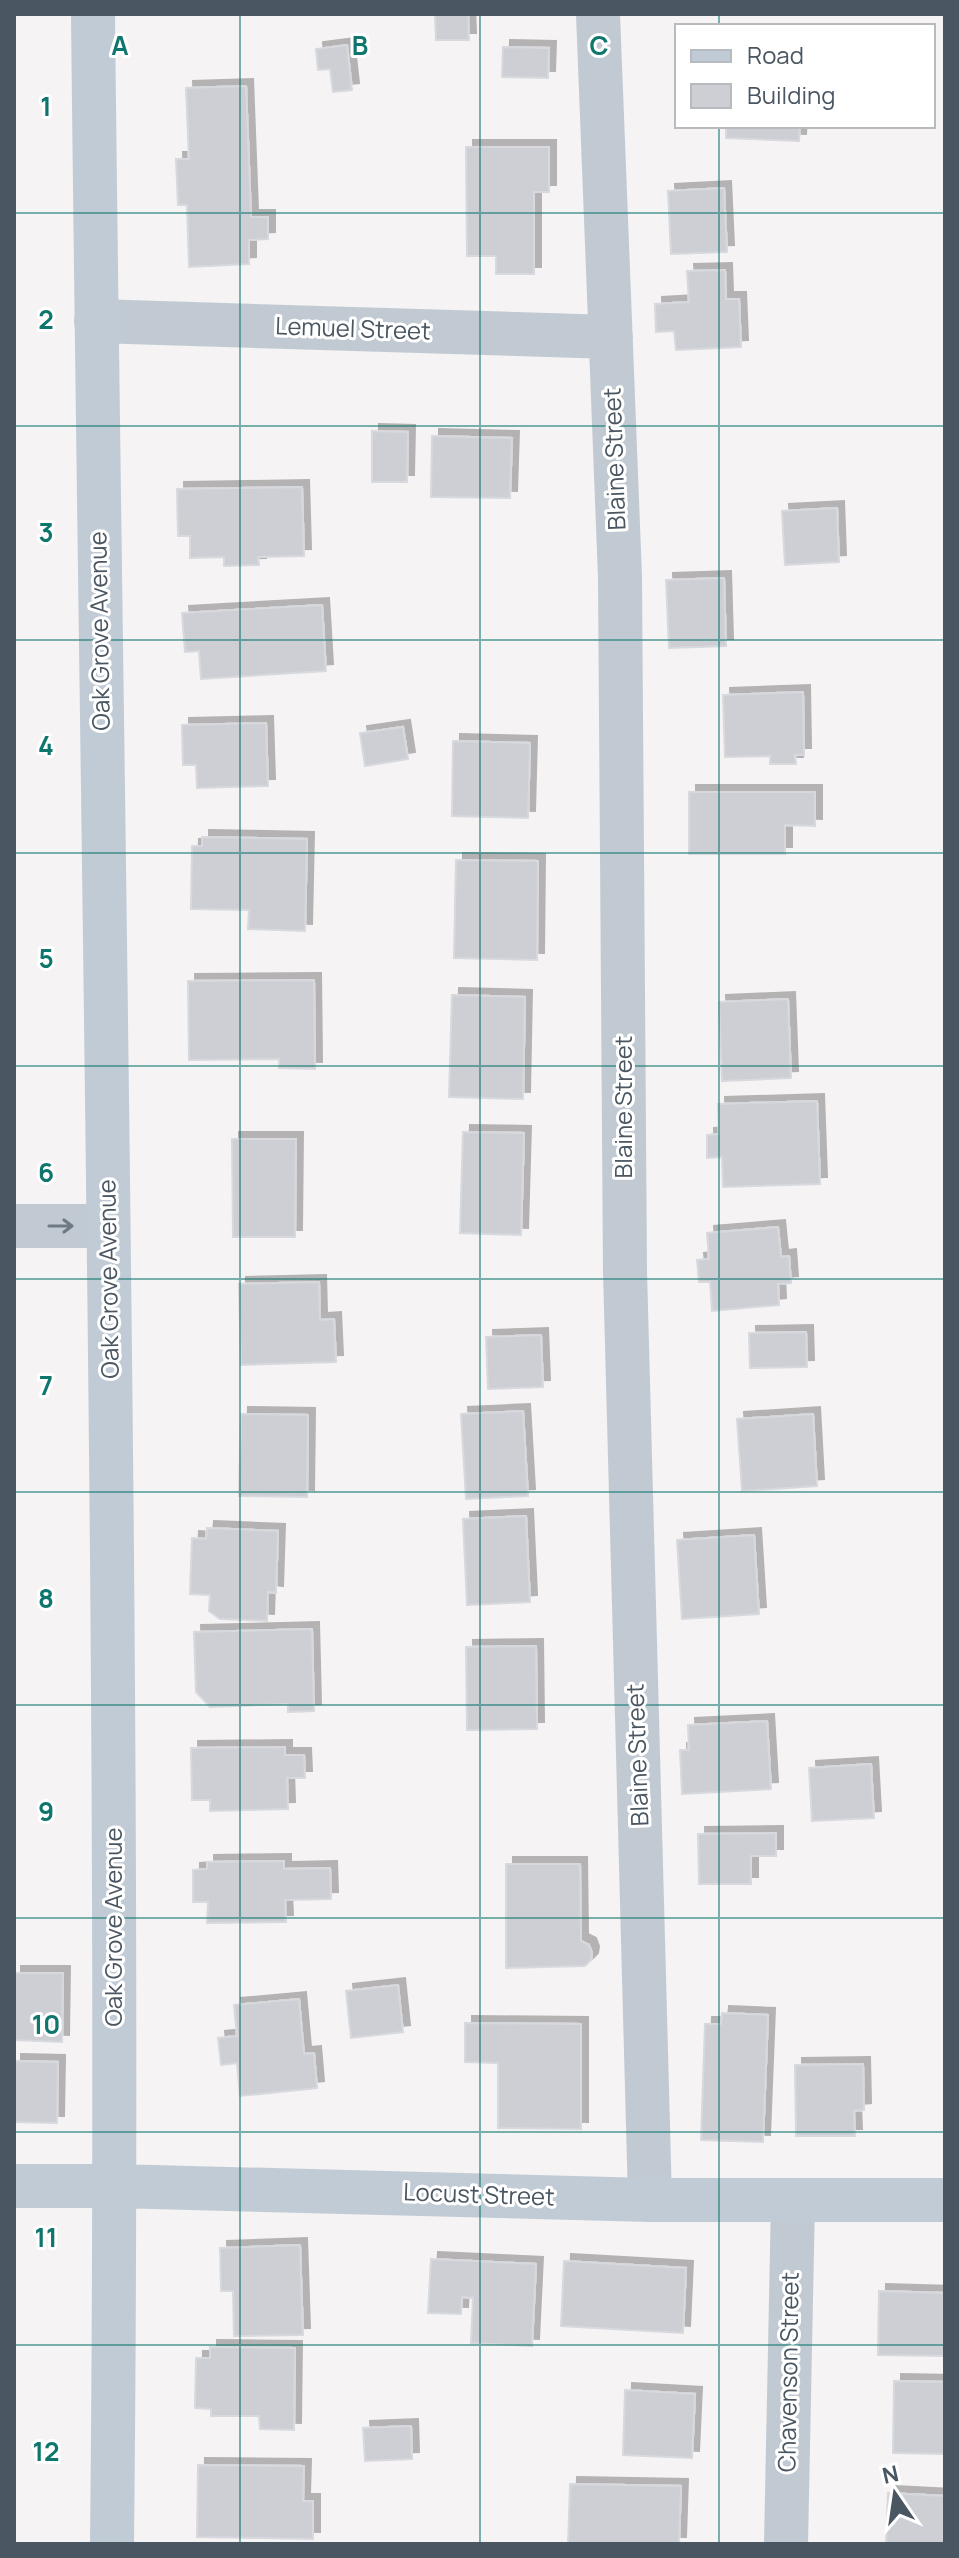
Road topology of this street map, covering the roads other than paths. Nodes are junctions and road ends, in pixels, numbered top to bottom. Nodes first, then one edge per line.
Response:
1 (93, 14) edge
2 (598, 14) edge
3 (96, 321) junction
4 (611, 337) junction
5 (14, 1226) edge
6 (108, 1226) junction
7 (14, 2186) edge
8 (116, 2186) junction
9 (650, 2200) junction
10 (945, 2200) edge
11 (793, 2201) junction
12 (112, 2544) edge
13 (786, 2544) edge

1 - 3 street, Oak Grove Avenue
2 - 4 street, Blaine Street
3 - 4 street, Lemuel Street
3 - 6 street, Oak Grove Avenue
4 - 9 street, Blaine Street
5 -> 6 street
6 - 8 street, Oak Grove Avenue
7 - 8 street, Locust Street
8 - 9 street, Locust Street
8 - 12 street, Oak Grove Avenue
9 - 11 street, Locust Street
10 - 11 street, Locust Street
11 - 13 street, Chavenson Street

